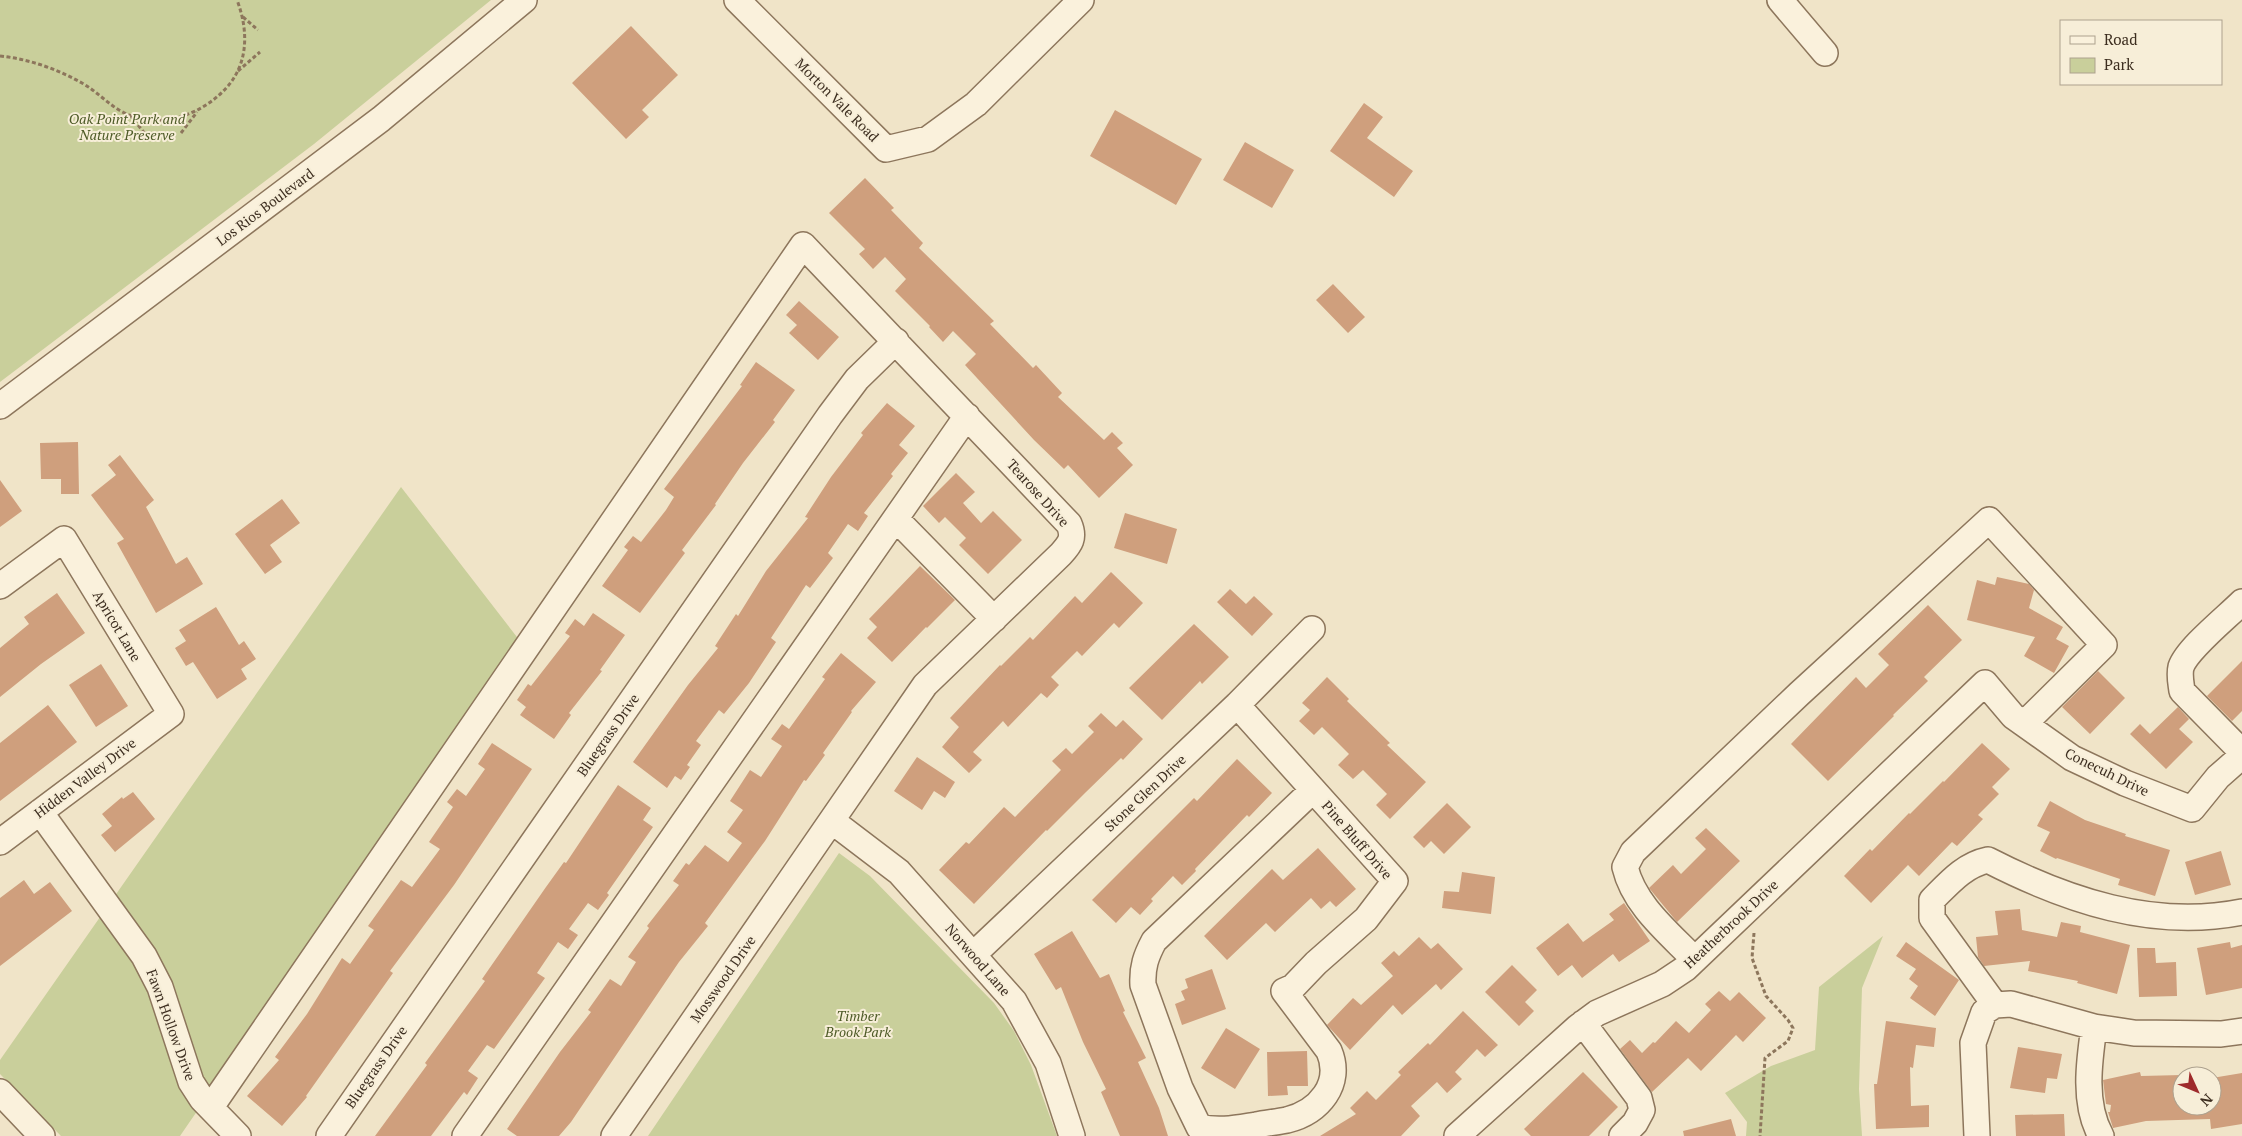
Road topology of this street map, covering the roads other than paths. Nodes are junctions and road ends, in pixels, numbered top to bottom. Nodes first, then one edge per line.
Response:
1 (524, 0) edge
2 (737, 0) edge
3 (1081, 0) edge
4 (1780, 0) edge
5 (1825, 53) dead end
6 (896, 341) junction
7 (0, 406) edge
8 (967, 416) junction
9 (896, 518) junction
10 (0, 586) edge
11 (2242, 602) edge
12 (994, 618) junction
13 (1312, 629) dead end
14 (1985, 683) joint
15 (1237, 705) junction
16 (171, 714) joint
17 (2024, 724) junction
18 (2241, 759) edge
19 (1313, 790) junction
20 (40, 812) junction
21 (832, 821) junction
22 (0, 842) edge
23 (2242, 912) edge
24 (974, 954) junction
25 (1694, 959) junction
26 (1995, 1005) junction
27 (1583, 1023) junction
28 (2094, 1027) junction
29 (2242, 1031) edge
30 (0, 1092) edge
31 (210, 1107) junction
32 (42, 1136) edge
33 (238, 1136) edge
34 (328, 1136) edge
35 (465, 1136) edge
36 (614, 1136) edge
37 (1072, 1136) edge
38 (1457, 1136) edge
39 (1622, 1136) edge
40 (1977, 1136) edge
41 (2101, 1136) edge

1 - 7 street, Los Rios Boulevard
2 - 3 street, Morton Vale Road
4 - 5 street
6 - 8 street, Tearose Drive
6 - 31 street, Tearose Drive
6 - 34 street, Bluegrass Drive
8 - 9 street
8 - 12 street, Tearose Drive
9 - 12 street
9 - 35 street
10 - 16 street, Apricot Lane
11 - 18 street
12 - 21 street, Tearose Drive
13 - 15 street, Stone Glen Drive
14 - 17 street, Conecuh Drive
14 - 25 street, Heatherbrook Drive
15 - 19 street, Pine Bluff Drive
15 - 24 street, Stone Glen Drive
16 - 20 street, Hidden Valley Drive
17 - 18 street, Conecuh Drive
17 - 25 street
19 - 19 street, Pine Bluff Drive
20 - 22 street, Hidden Valley Drive
20 - 31 street, Fawn Hollow Drive
21 - 24 street, Norwood Lane
21 - 36 street, Mosswood Drive
23 - 26 street
24 - 37 street, Norwood Lane
25 - 27 street, Heatherbrook Drive
26 - 28 street
26 - 40 street
27 - 38 street, Heatherbrook Drive
27 - 39 street
28 - 29 street
28 - 41 street
30 - 32 street
31 - 33 street, Fawn Hollow Drive

